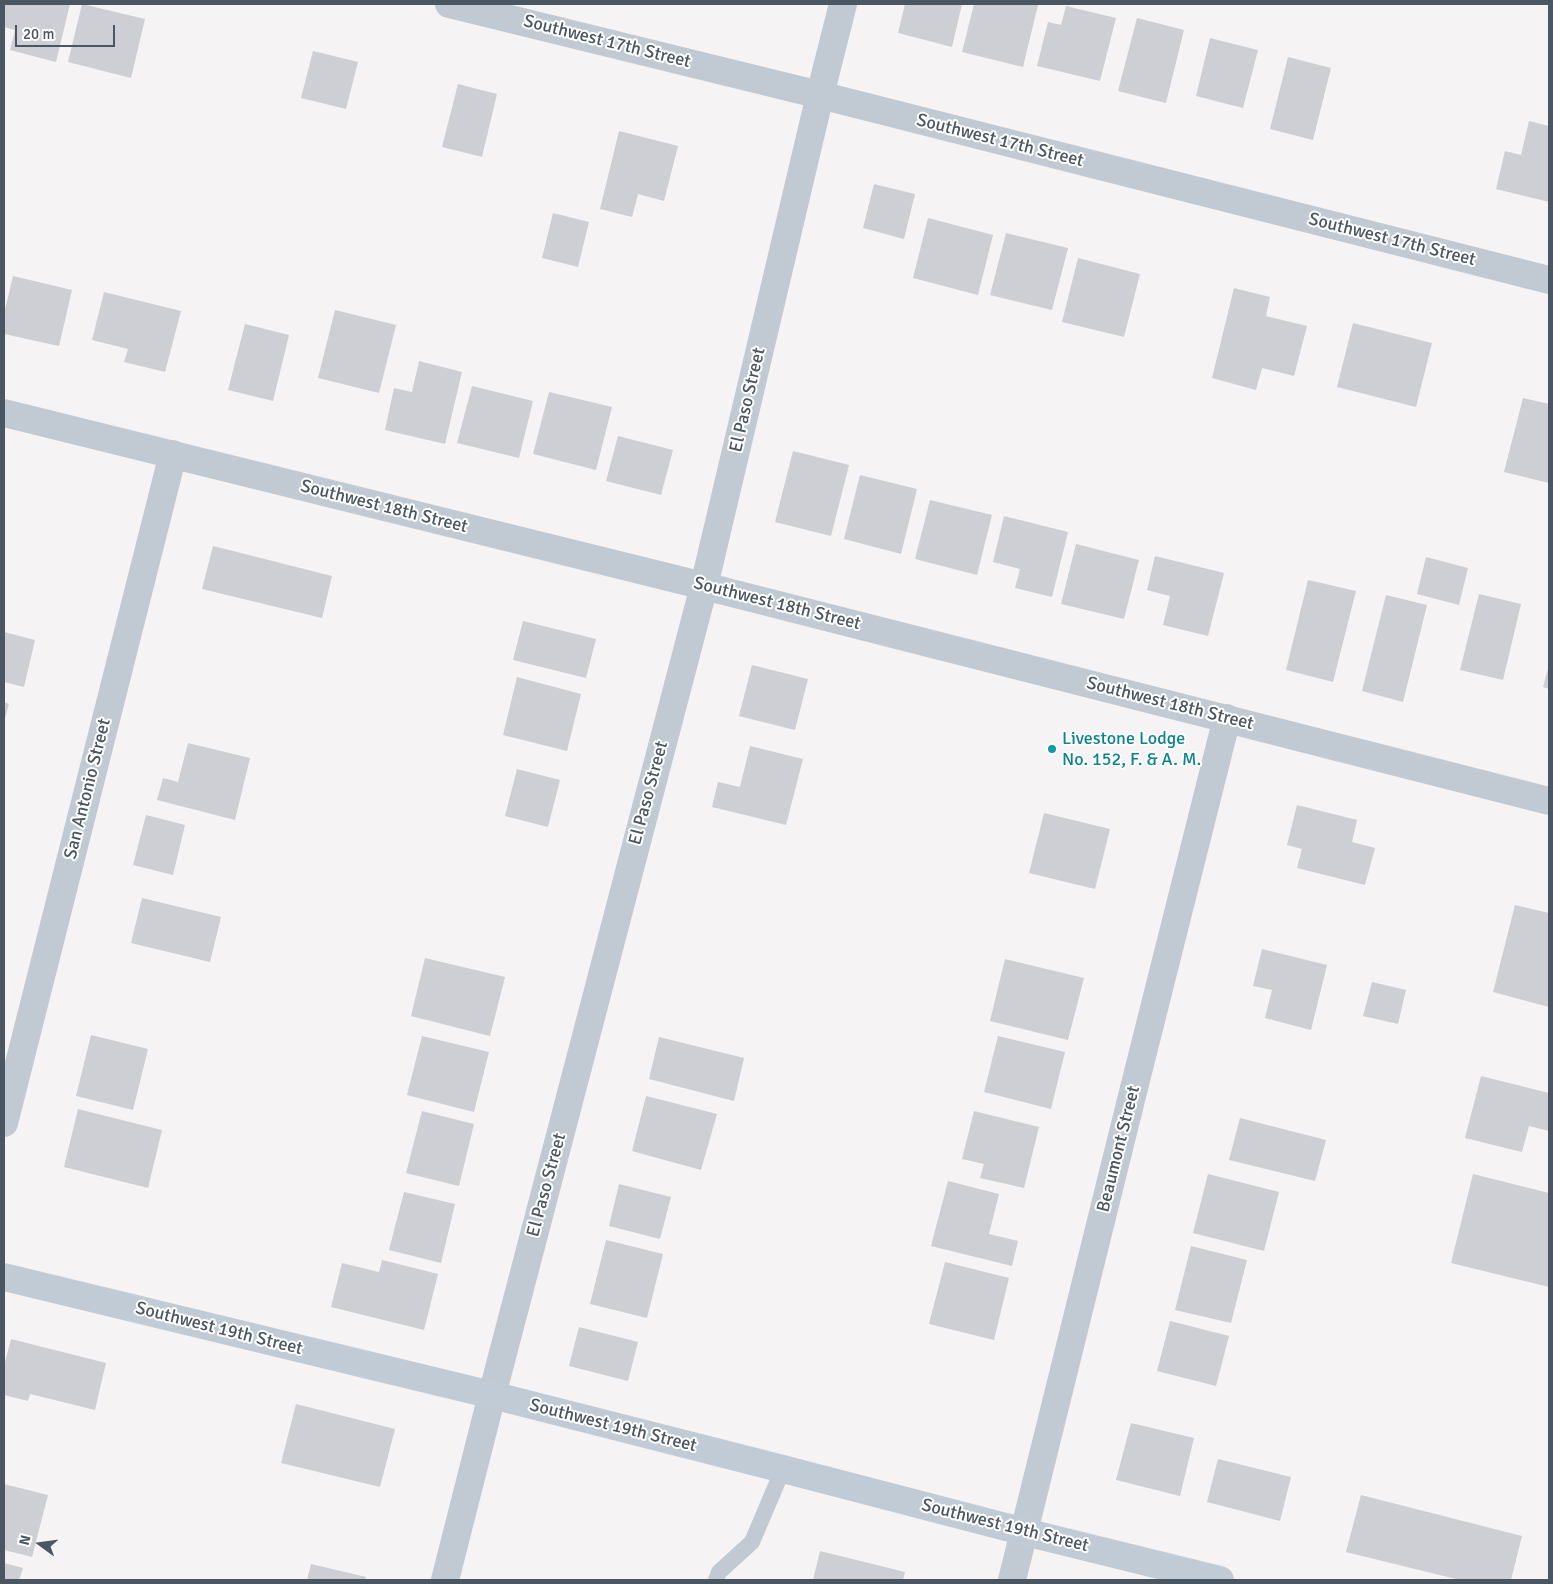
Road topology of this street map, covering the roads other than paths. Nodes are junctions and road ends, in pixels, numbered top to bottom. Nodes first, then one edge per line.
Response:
1 (449, 4) edge
2 (843, 4) edge
3 (820, 95) junction
4 (1549, 280) edge
5 (4, 412) edge
6 (173, 454) junction
7 (704, 586) junction
8 (1228, 718) junction
9 (1549, 801) edge
10 (4, 1123) edge
11 (4, 1277) edge
12 (492, 1395) junction
13 (783, 1469) junction
14 (1024, 1532) junction
15 (445, 1580) edge
16 (716, 1580) edge
17 (1012, 1580) edge
18 (1220, 1580) edge

1 - 3 street, Southwest 17th Street
2 - 3 street, El Paso Street
3 - 4 street, Southwest 17th Street
3 - 7 street, El Paso Street
5 - 6 street, Southwest 18th Street
6 - 7 street, Southwest 18th Street
6 - 10 street, San Antonio Street
7 - 8 street, Southwest 18th Street
7 - 12 street, El Paso Street
8 - 9 street, Southwest 18th Street
8 - 14 street, Beaumont Street
11 - 12 street, Southwest 19th Street
12 - 13 street, Southwest 19th Street
12 - 15 street, El Paso Street
13 - 14 street, Southwest 19th Street
13 - 16 lane
14 - 17 street, Beaumont Street
14 - 18 street, Southwest 19th Street

